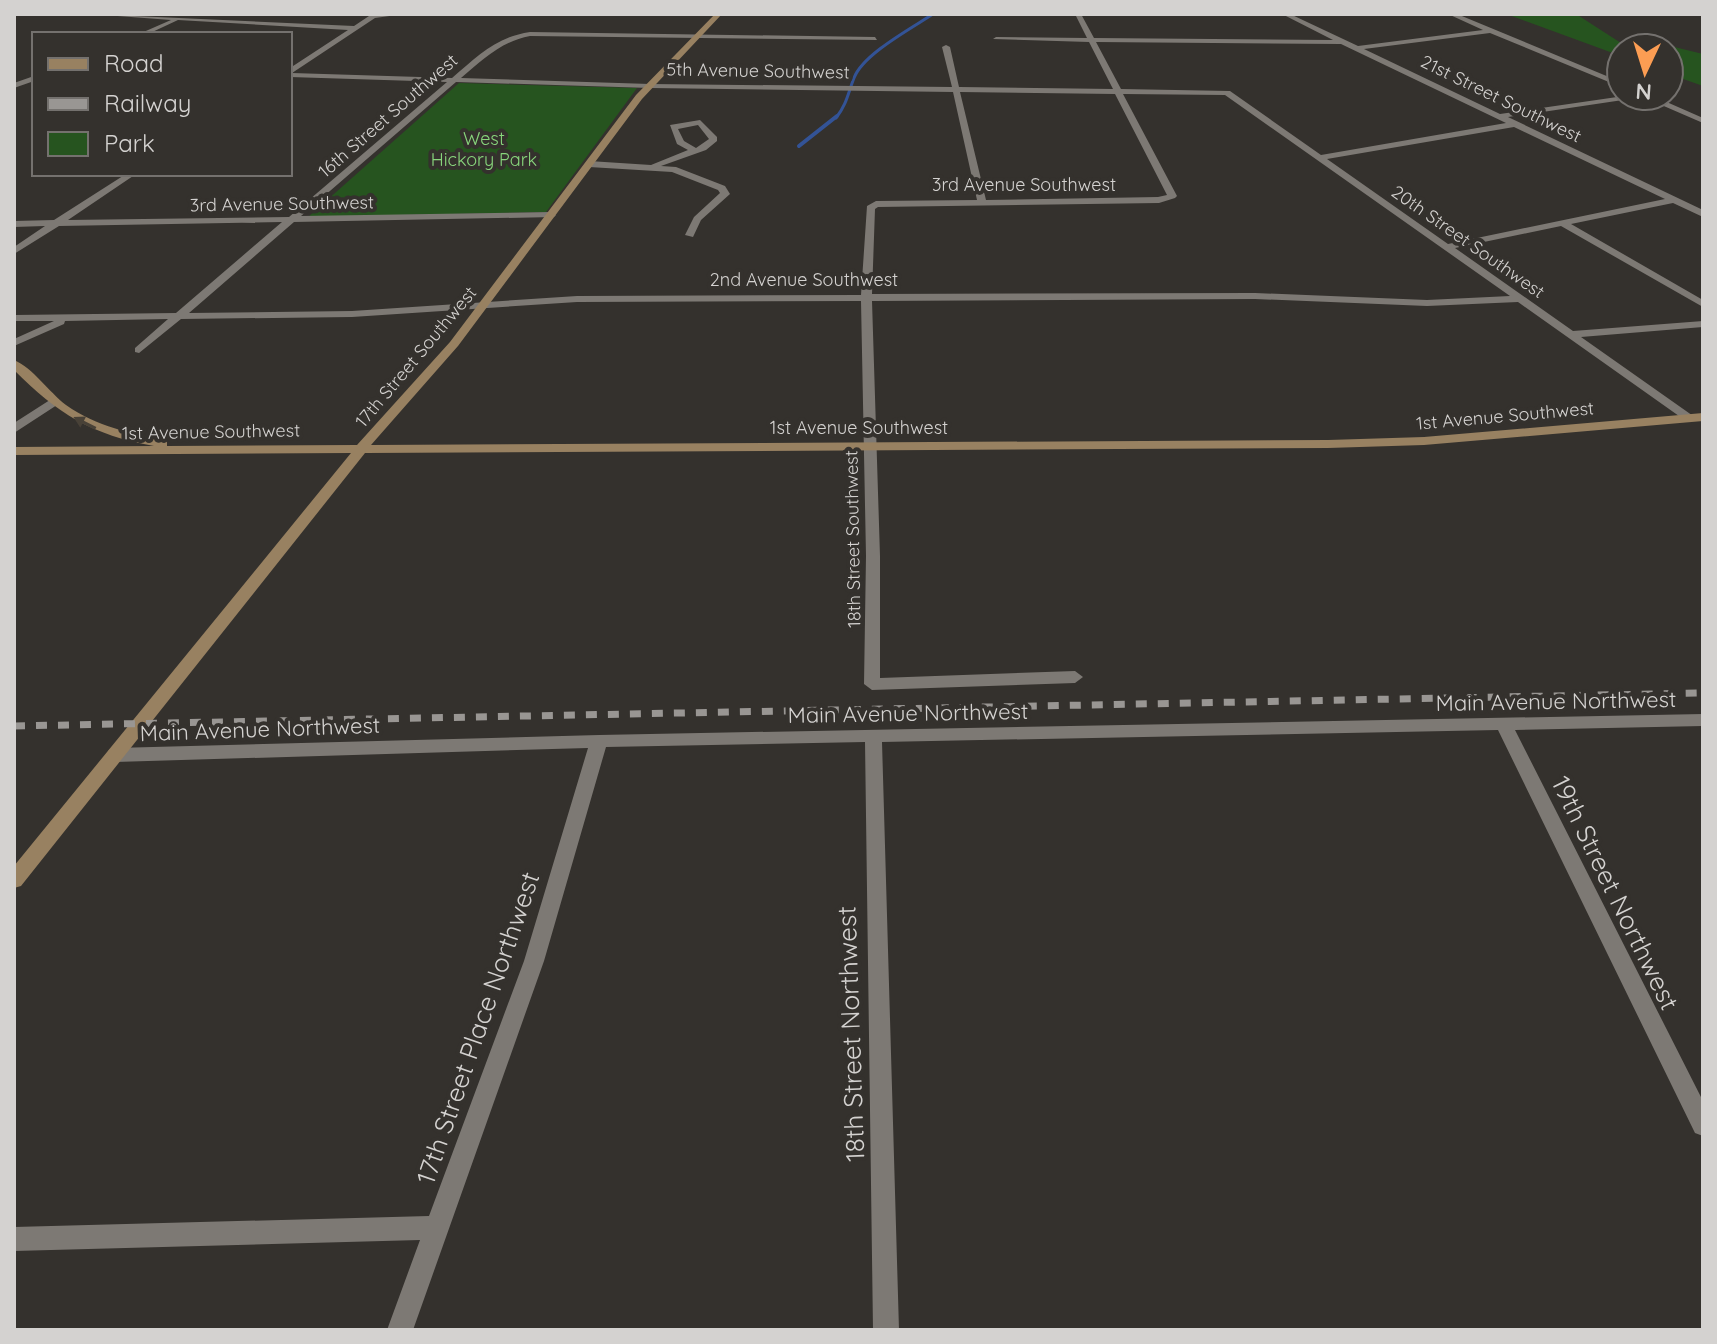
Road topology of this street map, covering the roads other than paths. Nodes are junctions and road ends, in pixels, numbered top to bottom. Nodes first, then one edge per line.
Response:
1 (94, 14) edge
2 (196, 14) edge
3 (401, 14) edge
4 (719, 14) edge
5 (1078, 14) edge
6 (1285, 14) edge
7 (1451, 14) edge
8 (375, 15) edge
9 (182, 18) junction
10 (356, 28) junction
11 (1492, 31) junction
12 (147, 32) edge
13 (696, 37) junction
14 (875, 39) dead end
15 (996, 39) dead end
16 (1092, 40) junction
17 (1344, 42) junction
18 (946, 47) dead end
19 (1356, 48) junction
20 (292, 72) edge
21 (292, 73) edge
22 (1605, 78) edge
23 (453, 80) junction
24 (650, 86) junction
25 (956, 89) junction
26 (1120, 92) junction
27 (1227, 93) joint
28 (1605, 101) edge
29 (1681, 112) edge
30 (1499, 116) junction
31 (1703, 121) edge
32 (1515, 124) junction
33 (695, 151) junction
34 (1320, 158) junction
35 (589, 164) junction
36 (650, 167) junction
37 (129, 176) edge
38 (1674, 200) junction
39 (982, 201) junction
40 (876, 204) joint
41 (1703, 214) edge
42 (551, 215) junction
43 (290, 220) junction
44 (57, 223) junction
45 (1562, 223) junction
46 (14, 224) edge
47 (690, 235) dead end
48 (1446, 247) junction
49 (14, 251) edge
50 (867, 297) junction
51 (1520, 299) junction
52 (486, 303) junction
53 (1703, 304) edge
54 (89, 317) junction
55 (177, 317) junction
56 (14, 318) edge
57 (1703, 324) edge
58 (1572, 334) junction
59 (14, 343) edge
60 (139, 350) dead end
61 (14, 363) edge
62 (53, 402) junction
63 (1696, 418) edge
64 (14, 429) edge
65 (869, 446) junction
66 (362, 448) junction
67 (244, 449) junction
68 (14, 451) edge
69 (1075, 677) dead end
70 (1703, 720) edge
71 (1504, 725) junction
72 (873, 736) junction
73 (599, 741) junction
74 (115, 755) junction
75 (14, 880) edge
76 (1703, 1125) edge
77 (437, 1228) junction
78 (14, 1239) edge
79 (400, 1330) edge
80 (886, 1330) edge

1 - 9 street
2 - 9 street
3 - 8 street
4 - 13 main road, 17th Street Southwest
5 - 16 street
6 - 17 street, 21st Street Southwest
7 - 11 street
8 - 10 street
9 - 10 street
9 - 12 street
10 - 20 street
11 - 19 street
11 - 22 street
13 - 14 street
13 - 23 street, 16th Street Southwest
13 - 24 main road, 17th Street Southwest
15 - 16 street
16 - 17 street
16 - 26 street
17 - 19 street, 21st Street Southwest
18 - 25 street
19 - 30 street, 21st Street Southwest
21 - 23 street, 5th Avenue Southwest
23 - 24 street, 5th Avenue Southwest
23 - 43 street, 16th Street Southwest
24 - 25 street, 5th Avenue Southwest
24 - 35 main road, 17th Street Southwest
25 - 26 street, 5th Avenue Southwest
25 - 39 street
26 - 27 street, 5th Avenue Southwest
26 - 39 street, 3rd Avenue Southwest
27 - 34 street, 20th Street Southwest
28 - 30 street
29 - 31 street
30 - 32 street, 21st Street Southwest
32 - 34 street
32 - 38 street, 21st Street Southwest
33 - 33 street
33 - 36 street
34 - 48 street, 20th Street Southwest
35 - 36 street
35 - 42 main road, 17th Street Southwest
36 - 47 street
37 - 44 street
38 - 41 street, 21st Street Southwest
38 - 45 street
39 - 40 street, 3rd Avenue Southwest
40 - 50 street, 18th Street Southwest
42 - 43 street, 3rd Avenue Southwest
42 - 52 main road, 17th Street Southwest
43 - 44 street, 3rd Avenue Southwest
43 - 55 street, 16th Street Southwest
44 - 46 street, 3rd Avenue Southwest
44 - 49 street
45 - 48 street
45 - 53 street
48 - 51 street, 20th Street Southwest
50 - 51 street, 2nd Avenue Southwest
50 - 52 street, 2nd Avenue Southwest
50 - 65 street, 18th Street Southwest
51 - 58 street, 20th Street Southwest
52 - 55 street, 2nd Avenue Southwest
52 - 66 main road, 17th Street Southwest
54 - 55 street, 2nd Avenue Southwest
54 - 56 street, 2nd Avenue Southwest
54 - 59 street, 2nd Avenue Southwest
55 - 60 street, 16th Street Southwest
57 - 58 street
58 - 63 street, 20th Street Southwest
61 - 62 main road
62 - 64 street
67 -> 62 main road
63 - 65 main road, 1st Avenue Southwest
65 - 66 main road, 1st Avenue Southwest
65 - 69 street, 18th Street Southwest
66 - 67 main road, 1st Avenue Southwest
66 - 74 main road, 17th Street Southwest
67 - 68 main road, 1st Avenue Southwest
70 - 71 street, Main Avenue Northwest
71 - 72 street, Main Avenue Northwest
71 - 76 street, 19th Street Northwest
72 - 73 street, Main Avenue Northwest
72 - 80 street, 18th Street Northwest
73 - 74 street, Main Avenue Northwest
73 - 77 street, 17th Street Place Northwest
74 - 75 main road, 17th Street Southwest
77 - 78 street
77 - 79 street, 17th Street Place Northwest

